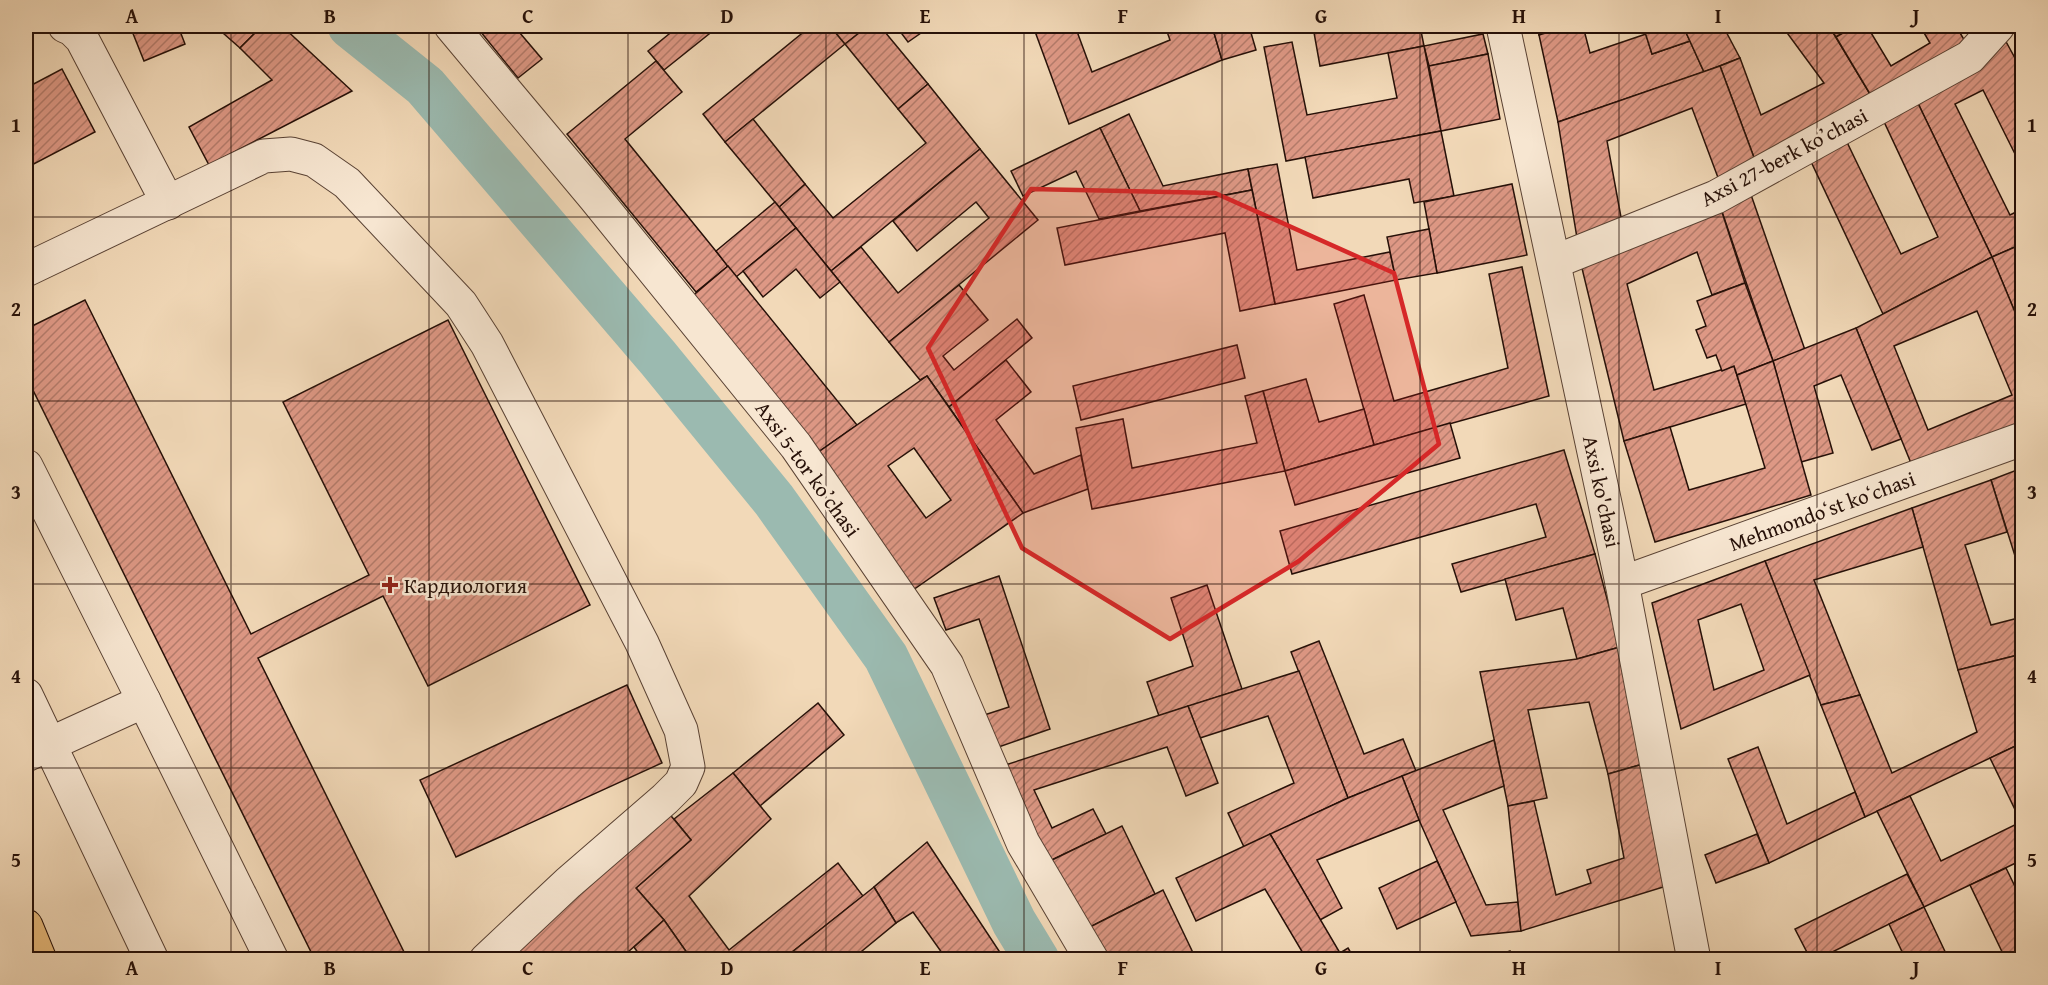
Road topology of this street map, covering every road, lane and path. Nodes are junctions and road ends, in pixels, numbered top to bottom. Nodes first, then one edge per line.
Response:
1 (65, 26) edge
2 (451, 26) edge
3 (1503, 26) edge
4 (1998, 26) edge
5 (168, 203) junction
6 (1554, 261) junction
7 (26, 270) edge
8 (2022, 439) edge
9 (26, 466) edge
10 (1622, 584) junction
11 (26, 695) edge
12 (144, 701) junction
13 (38, 750) edge
14 (26, 926) edge
15 (40, 960) edge
16 (152, 960) edge
17 (272, 960) edge
18 (486, 960) edge
19 (1092, 960) edge
20 (1694, 960) edge

1 - 5 street
2 - 19 street, Аxsi 5-tor koʼchasi
3 - 6 street, Axsi ko'chasi
4 - 6 street, Аxsi 27-berk koʼchasi
5 - 7 street
5 - 18 street
6 - 10 street, Axsi ko'chasi
8 - 10 street, Mehmondoʻst koʻchasi
9 - 12 street
10 - 20 street, Axsi ko'chasi
11 - 13 street
12 - 13 street
12 - 17 street
13 - 16 street
14 - 15 main road

